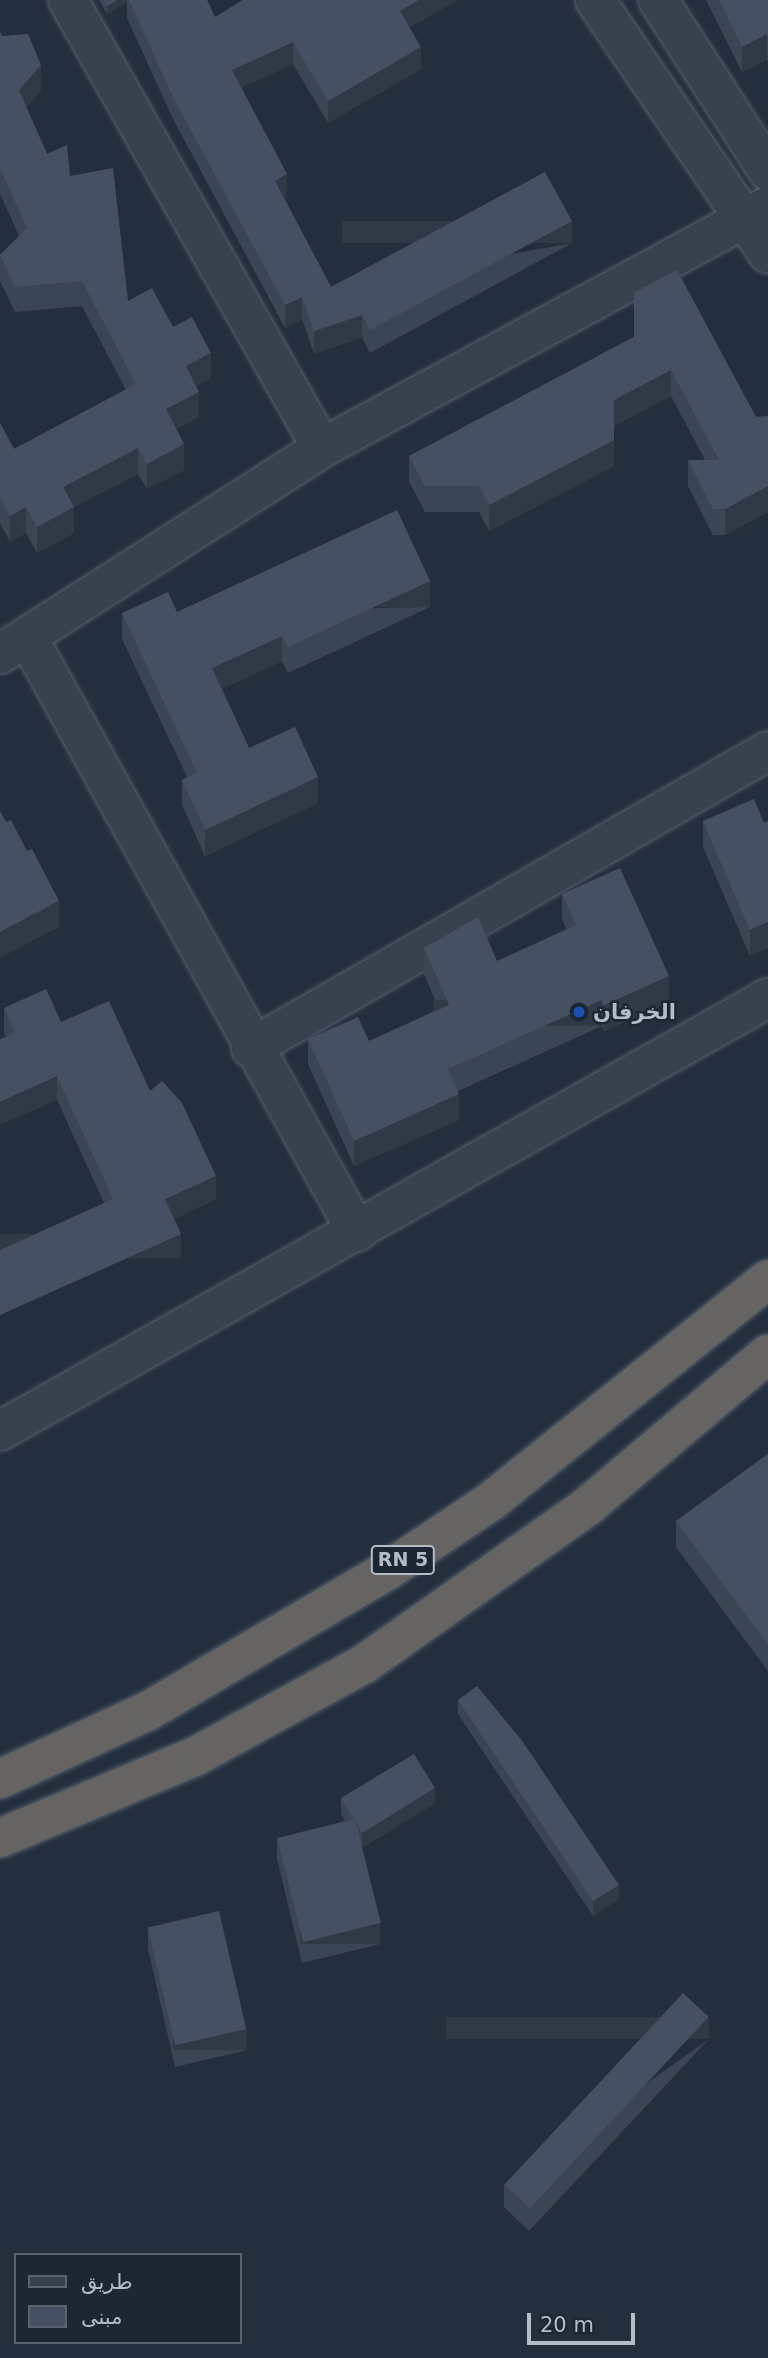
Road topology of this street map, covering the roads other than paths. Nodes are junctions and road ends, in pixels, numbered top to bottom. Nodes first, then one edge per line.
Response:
1 (68, 0) edge
2 (595, 0) edge
3 (658, 0) edge
4 (768, 171) edge
5 (757, 211) edge
6 (768, 254) edge
7 (322, 449) junction
8 (14, 646) edge
9 (768, 751) edge
10 (768, 998) edge
11 (251, 1048) junction
12 (357, 1232) junction
13 (768, 1279) edge
14 (768, 1354) edge
15 (0, 1431) edge
16 (0, 1779) edge
17 (0, 1838) edge

1 - 7 street
2 - 5 street
3 - 4 street
5 - 6 street
5 - 7 street
7 - 8 street
8 - 11 street
9 - 11 street
10 - 12 street
11 - 12 street
12 - 15 street
13 - 16 highway, RN 5
14 - 17 highway

